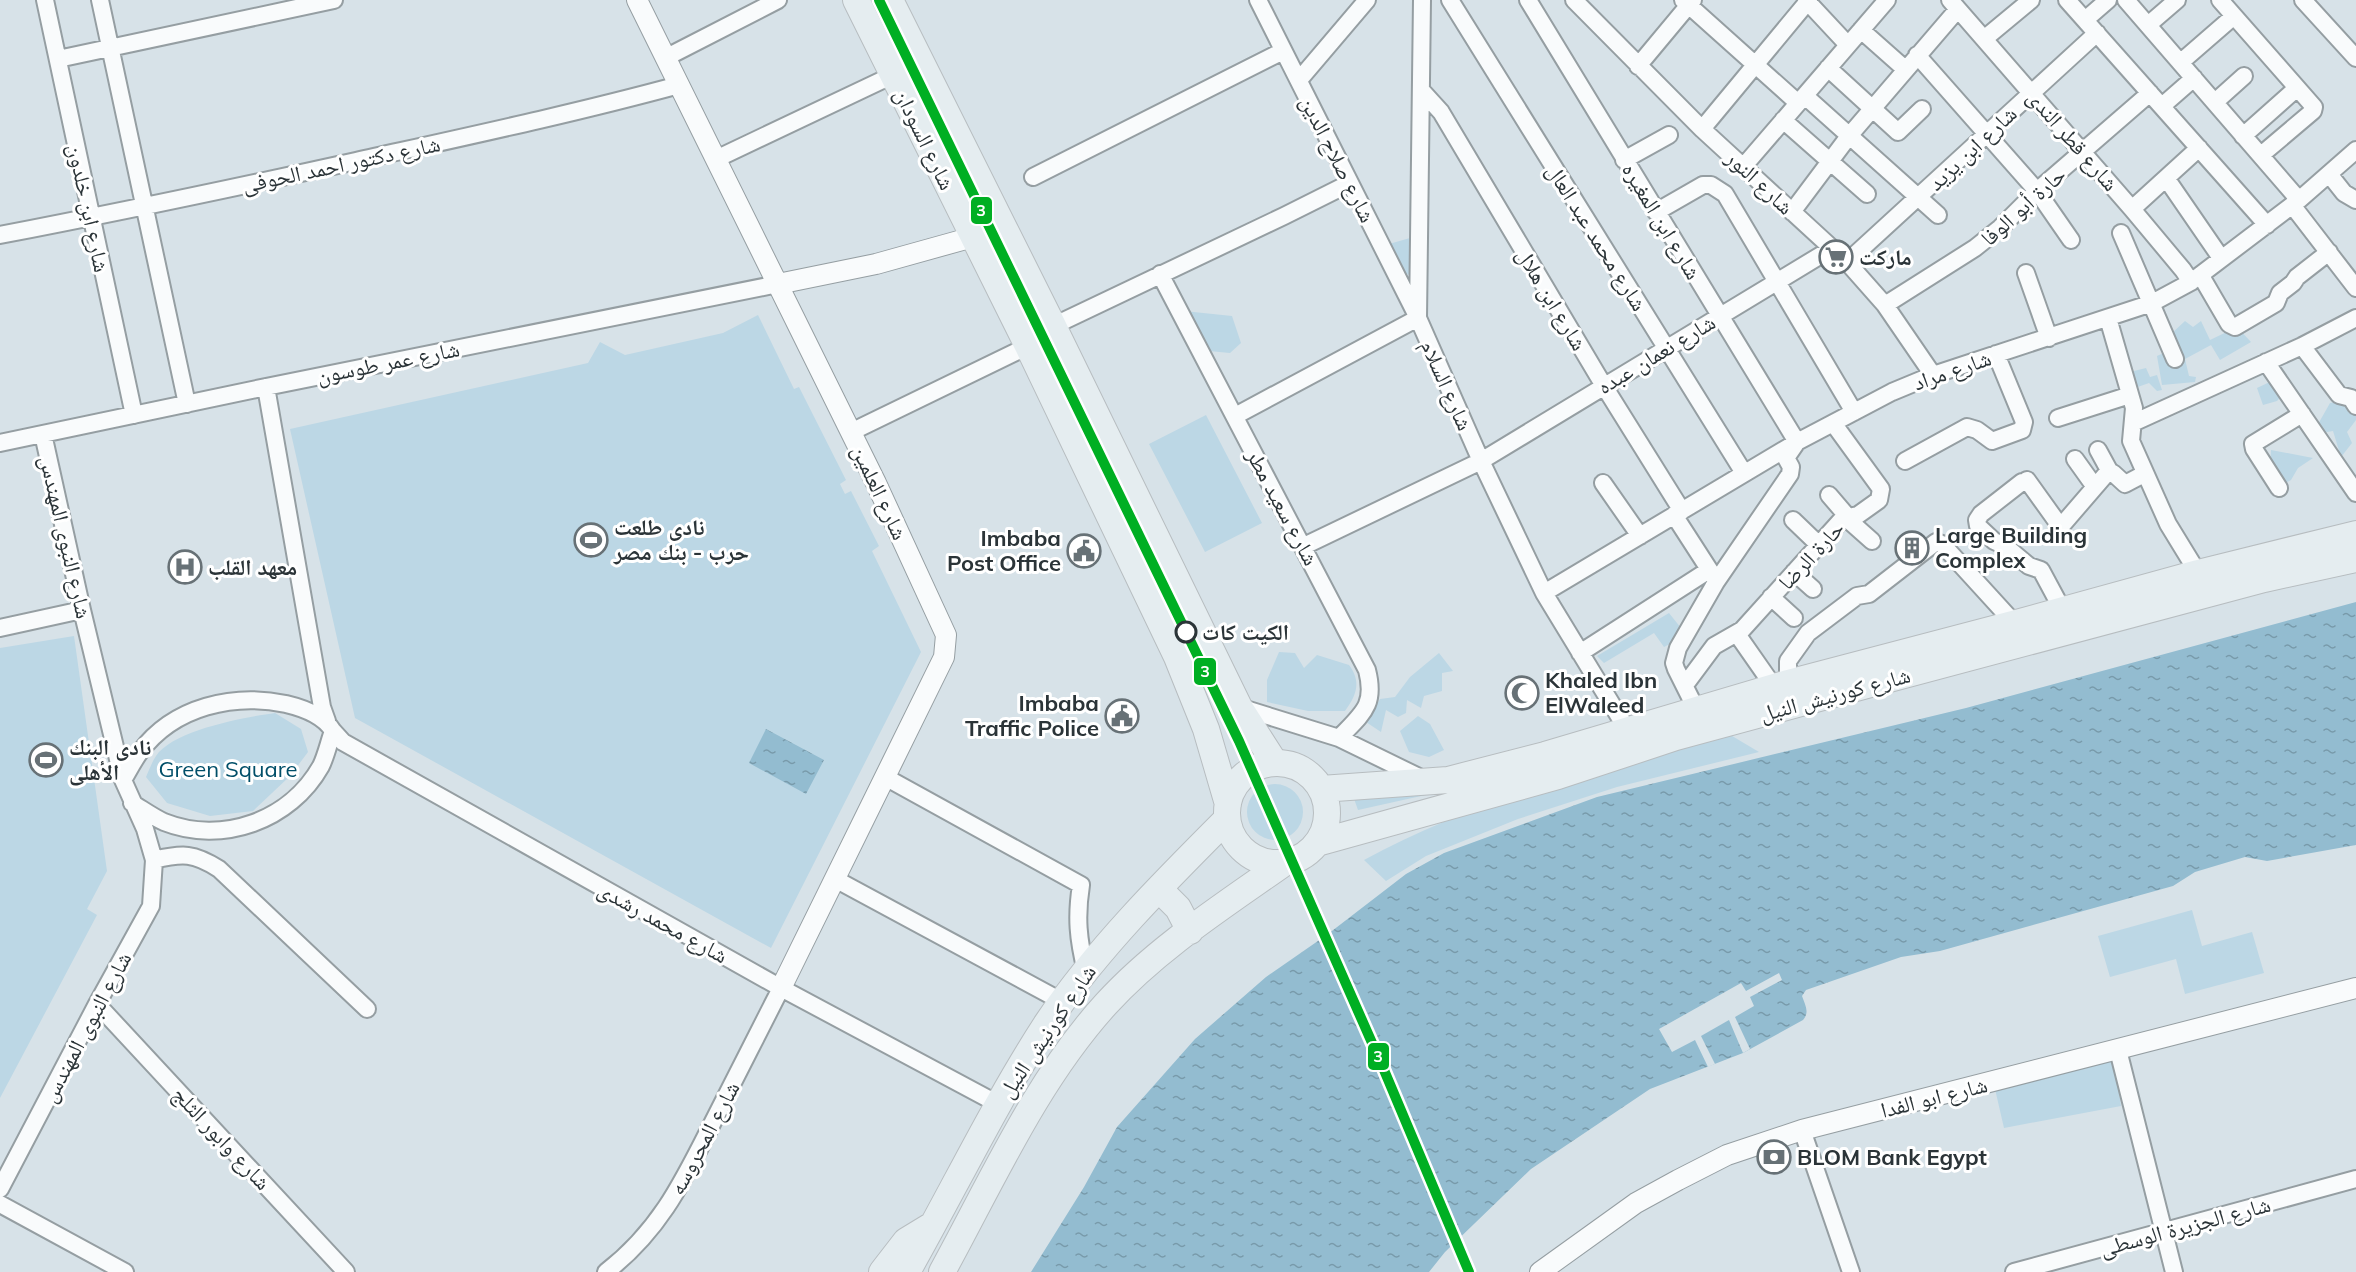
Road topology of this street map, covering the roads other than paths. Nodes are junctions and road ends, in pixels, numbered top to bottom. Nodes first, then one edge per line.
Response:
1 (45, 0) edge
2 (100, 0) edge
3 (334, 0) edge
4 (637, 0) edge
5 (778, 0) edge
6 (856, 0) edge
7 (890, 0) edge
8 (1258, 0) edge
9 (1368, 0) edge
10 (1422, 0) edge
11 (1450, 0) edge
12 (1528, 0) edge
13 (1574, 0) edge
14 (1808, 0) edge
15 (1887, 0) edge
16 (2031, 0) edge
17 (2067, 0) edge
18 (2108, 0) edge
19 (2126, 0) edge
20 (2177, 0) edge
21 (2220, 0) edge
22 (2303, 0) edge
23 (1688, 2) edge
24 (1954, 4) edge
25 (2234, 16) junction
26 (2085, 20) junction
27 (2148, 25) junction
28 (1861, 30) junction
29 (2097, 33) junction
30 (1984, 39) junction
31 (1848, 45) junction
32 (110, 48) junction
33 (1283, 51) junction
34 (1917, 55) junction
35 (665, 58) junction
36 (2356, 58) edge
37 (58, 59) junction
38 (2181, 62) junction
39 (1755, 65) junction
40 (1638, 66) junction
41 (1828, 68) junction
42 (1905, 69) junction
43 (893, 75) junction
44 (2244, 76) dead end
45 (2194, 78) junction
46 (1299, 80) junction
47 (679, 85) junction
48 (2297, 88) junction
49 (1421, 90) junction
50 (2032, 93) junction
51 (2150, 93) junction
52 (1801, 99) junction
53 (2215, 102) junction
54 (2162, 106) junction
55 (1922, 108) dead end
56 (1872, 109) junction
57 (1784, 120) junction
58 (1702, 129) junction
59 (1987, 133) junction
60 (1669, 135) dead end
61 (1849, 136) junction
62 (2243, 136) junction
63 (2199, 148) junction
64 (2356, 150) edge
65 (2084, 152) junction
66 (2261, 155) junction
67 (716, 159) junction
68 (1624, 160) junction
69 (1830, 161) junction
70 (1743, 167) junction
71 (2329, 174) junction
72 (1033, 177) dead end
73 (2166, 178) junction
74 (1350, 183) junction
75 (2037, 191) junction
76 (1867, 194) dead end
77 (1918, 198) junction
78 (2356, 200) edge
79 (2296, 202) junction
80 (145, 207) junction
81 (2132, 209) junction
82 (1656, 212) junction
83 (1792, 212) junction
84 (1938, 215) dead end
85 (91, 218) junction
86 (2267, 225) junction
87 (2121, 233) dead end
88 (0, 235) edge
89 (973, 237) junction
90 (2071, 240) dead end
91 (1832, 249) junction
92 (2329, 252) junction
93 (2221, 258) junction
94 (1846, 262) junction
95 (2026, 273) dead end
96 (1160, 274) junction
97 (2196, 279) junction
98 (1777, 282) junction
99 (2354, 283) edge
100 (778, 284) junction
101 (2152, 303) junction
102 (1885, 305) junction
103 (1719, 316) junction
104 (1418, 318) junction
105 (2108, 318) junction
106 (2354, 325) edge
107 (1053, 326) junction
108 (2049, 338) junction
109 (1028, 346) junction
110 (2302, 346) junction
111 (1666, 348) junction
112 (1996, 354) junction
113 (2175, 359) dead end
114 (2266, 362) junction
115 (1933, 375) junction
116 (1604, 386) junction
117 (266, 387) junction
118 (2130, 395) junction
119 (187, 404) junction
120 (2356, 406) edge
121 (1854, 412) junction
122 (2302, 414) junction
123 (134, 415) junction
124 (1235, 416) junction
125 (2058, 418) dead end
126 (1833, 423) junction
127 (2133, 423) junction
128 (851, 432) junction
129 (43, 434) junction
130 (1797, 442) junction
131 (0, 443) edge
132 (2098, 450) dead end
133 (2075, 459) dead end
134 (1481, 461) junction
135 (1905, 461) dead end
136 (2110, 472) junction
137 (1744, 473) junction
138 (2144, 474) junction
139 (1603, 483) dead end
140 (2354, 486) edge
141 (2095, 487) junction
142 (2279, 488) dead end
143 (1829, 495) dead end
144 (1678, 513) junction
145 (1846, 516) junction
146 (1793, 520) dead end
147 (2356, 534) edge
148 (1640, 536) junction
149 (1872, 541) dead end
150 (1819, 545) junction
151 (1304, 546) junction
152 (2356, 559) edge
153 (1794, 572) junction
154 (2198, 573) junction
155 (1713, 576) junction
156 (1813, 589) dead end
157 (1544, 593) junction
158 (1771, 597) junction
159 (82, 610) junction
160 (2063, 610) junction
161 (1794, 618) dead end
162 (2014, 624) junction
163 (0, 628) edge
164 (1737, 634) junction
165 (1580, 652) junction
166 (1685, 685) junction
167 (1781, 685) junction
168 (1239, 707) junction
169 (1696, 711) junction
170 (330, 726) junction
171 (1628, 731) junction
172 (1340, 738) junction
173 (1275, 763) junction
174 (885, 777) junction
175 (123, 780) junction
176 (1429, 782) junction
177 (1321, 789) junction
178 (132, 802) junction
179 (1227, 812) junction
180 (1317, 843) junction
181 (154, 860) junction
182 (1284, 862) junction
183 (835, 879) junction
184 (1159, 889) junction
185 (1190, 931) junction
186 (1086, 971) junction
187 (781, 988) junction
188 (2356, 988) edge
189 (1063, 1002) junction
190 (97, 1004) junction
191 (367, 1009) dead end
192 (2118, 1050) junction
193 (998, 1104) junction
194 (1802, 1130) junction
195 (2356, 1179) edge
196 (0, 1189) edge
197 (0, 1204) edge
198 (934, 1223) junction
199 (2165, 1233) junction
200 (125, 1272) edge
201 (346, 1272) edge
202 (606, 1272) edge
203 (882, 1272) edge
204 (907, 1272) edge
205 (942, 1272) edge
206 (1540, 1272) edge
207 (1851, 1272) edge
208 (2014, 1272) edge
209 (2174, 1272) edge

1 - 37 street, شارع ابن خلدون
2 - 32 street
3 - 32 street
4 - 35 street, شارع العلمين
5 - 35 street
6 - 43 main road, شارع السودان
7 - 107 main road, شارع السودان
8 - 33 street, شارع صلاح الدين
9 - 46 street
10 - 49 street, شارع السلام
11 - 111 street, شارع محمد عبد العال
12 - 68 street, شارع ابن المغيره
13 - 40 street, شارع النور
14 - 31 street
14 - 39 street
15 - 28 street
16 - 30 street
17 - 26 street
18 - 26 street
19 - 27 street
20 - 27 street
21 - 25 street
22 - 36 street
23 - 39 street
23 - 40 street
24 - 30 street, شارع قطر الندى
24 - 34 street
25 - 38 street
25 - 48 street
26 - 29 street
27 - 38 street
28 - 31 street
28 - 42 street
29 - 50 street, شارع ابن يزيد
29 - 51 street
30 - 50 street, شارع قطر الندى
31 - 41 street
32 - 37 street
32 - 80 street
33 - 46 street, شارع صلاح الدين
33 - 72 street
34 - 42 street
34 - 59 street
35 - 47 street, شارع العلمين
37 - 85 street, شارع ابن خلدون
38 - 45 street
39 - 52 street
39 - 58 street
40 - 58 street, شارع النور
41 - 52 street
41 - 56 street
42 - 56 street
43 - 67 street
43 - 89 main road, شارع السودان
44 - 53 street
45 - 53 street
45 - 54 street
46 - 74 street, شارع صلاح الدين
47 - 67 street, شارع العلمين
47 - 80 street, شارع دكتور احمد الحوفى
48 - 62 street
48 - 66 street
49 - 104 street, شارع السلام
49 - 116 street, شارع ابن هلال
50 - 59 street, شارع ابن يزيد
50 - 65 street, شارع قطر الندى
51 - 54 street
51 - 65 street, حارة أبو الوفا
52 - 57 street
52 - 61 street
53 - 62 street
54 - 63 street
55 - 56 street
56 - 61 street
57 - 69 street
57 - 70 street
58 - 70 street, شارع النور
59 - 75 street
59 - 77 street, شارع ابن يزيد
60 - 68 street
61 - 69 street
61 - 77 street
62 - 66 street
63 - 73 street
63 - 86 street
64 - 71 street, شارع مراد
65 - 75 street, حارة أبو الوفا
65 - 81 street, شارع قطر الندى
66 - 79 street
67 - 100 street, شارع العلمين
68 - 82 street, شارع ابن المغيره
69 - 76 street
69 - 83 street
70 - 83 street, شارع النور
71 - 78 street
71 - 79 street, شارع مراد
73 - 81 street
73 - 93 street
74 - 96 street
74 - 104 street, شارع صلاح الدين
75 - 90 street
75 - 102 street, حارة أبو الوفا
77 - 84 street
77 - 94 street, شارع ابن يزيد
79 - 86 street, شارع مراد
79 - 92 street
80 - 85 street, شارع دكتور احمد الحوفى
80 - 119 street
81 - 97 street, شارع قطر الندى
82 - 98 street
82 - 103 street, شارع ابن المغيره
83 - 91 street, شارع النور
85 - 88 street, شارع دكتور احمد الحوفى
85 - 123 street, شارع ابن خلدون
86 - 93 street, شارع مراد
87 - 101 street
89 - 100 street
89 - 109 main road, شارع السودان
91 - 94 street, شارع النور
91 - 98 street, شارع نعمان عبده
92 - 97 street, شارع قطر الندى
92 - 99 street
93 - 97 street, شارع مراد
94 - 102 street, شارع النور
95 - 108 street
96 - 107 street
96 - 124 street, شارع سعيد مطر
97 - 101 street, شارع مراد
98 - 103 street, شارع نعمان عبده
98 - 121 street
100 - 117 street, شارع عمر طوسون
100 - 128 street, شارع العلمين
101 - 105 street, شارع مراد
101 - 113 street
102 - 115 street, شارع النور
103 - 111 street, شارع نعمان عبده
103 - 130 street, شارع ابن المغيره
104 - 124 street
104 - 134 street, شارع السلام
105 - 108 street, شارع مراد
105 - 118 street
106 - 110 street
107 - 168 main road, شارع السودان
108 - 112 street, شارع مراد
109 - 128 street
109 - 179 main road, شارع السودان
110 - 114 street
110 - 120 street
111 - 116 street, شارع نعمان عبده
111 - 137 street, شارع محمد عبد العال
112 - 115 street, شارع مراد
112 - 135 street
114 - 122 street
114 - 127 street
115 - 121 street, شارع مراد
116 - 134 street, شارع نعمان عبده
116 - 144 street, شارع ابن هلال
117 - 119 street, شارع عمر طوسون
117 - 170 street
118 - 125 street
118 - 127 street
119 - 123 street, شارع عمر طوسون
121 - 126 street, شارع مراد
122 - 140 street
122 - 142 street
123 - 129 street, شارع عمر طوسون
124 - 151 street, شارع سعيد مطر
126 - 130 street, شارع مراد
126 - 145 street, حارة الرضا
127 - 138 street
128 - 174 street, شارع العلمين
129 - 131 street, شارع عمر طوسون
129 - 159 street, شارع النبوى المهندس
130 - 137 street, شارع مراد
130 - 155 street
132 - 136 street
133 - 141 street
134 - 151 street, شارع نعمان عبده
134 - 157 street, شارع السلام
136 - 138 street
136 - 141 street
137 - 144 street, شارع مراد
138 - 154 street
139 - 148 street
141 - 160 street
143 - 145 street
144 - 148 street, شارع مراد
144 - 155 street, شارع ابن هلال
145 - 149 street
145 - 150 street, حارة الرضا
146 - 150 street
147 - 154 main road, شارع كورنيش النيل
148 - 157 street, شارع مراد
150 - 153 street, حارة الرضا
151 - 172 street, شارع سعيد مطر
152 - 180 main road, شارع كورنيش النيل
153 - 156 street
153 - 158 street, حارة الرضا
154 - 160 main road, شارع كورنيش النيل
155 - 165 street
155 - 166 street
157 - 165 street, شارع السلام
158 - 161 street
158 - 164 street, حارة الرضا
159 - 163 street
159 - 175 street, شارع النبوى المهندس
160 - 162 main road, شارع كورنيش النيل
162 - 167 main road, شارع كورنيش النيل
162 - 167 street
164 - 166 street, حارة الرضا
164 - 167 street
165 - 171 street, شارع السلام
166 - 169 street
167 - 169 main road, شارع كورنيش النيل
168 - 172 street
168 - 173 main road, شارع السودان
169 - 171 main road, شارع كورنيش النيل
170 - 175 street
170 - 178 street
170 - 187 street, شارع محمد رشدى
171 - 176 main road, شارع كورنيش النيل
172 - 176 street
173 - 177 main road
173 - 179 main road
174 - 183 street, شارع العلمين
174 - 186 street
175 - 178 street
176 - 177 main road, شارع كورنيش النيل
177 - 180 main road
178 - 181 street, شارع النبوى المهندس
179 - 182 main road
179 - 184 main road, شارع كورنيش النيل
180 - 182 main road
181 - 190 street, شارع النبوى المهندس
181 - 191 street
182 - 185 main road, شارع كورنيش النيل
183 - 187 street, شارع العلمين
183 - 189 street
184 - 185 main road
184 - 186 main road, شارع كورنيش النيل
185 - 205 main road, شارع كورنيش النيل
186 - 189 main road, شارع كورنيش النيل
187 - 193 street, شارع محمد رشدى
187 - 202 street, شارع المحروسه
188 - 192 street, شارع ابو الفدا
189 - 193 main road, شارع كورنيش النيل
190 - 196 street, شارع النبوى المهندس
190 - 201 street, شارع وابور الثلج
192 - 194 street, شارع ابو الفدا
192 - 199 street
193 - 198 main road, شارع كورنيش النيل
194 - 206 street, شارع ابو الفدا
194 - 207 street
195 - 199 street, شارع الجزيرة الوسطى
197 - 200 street
198 - 203 main road
198 - 204 main road, شارع كورنيش النيل
199 - 208 street, شارع الجزيرة الوسطى
199 - 209 street

